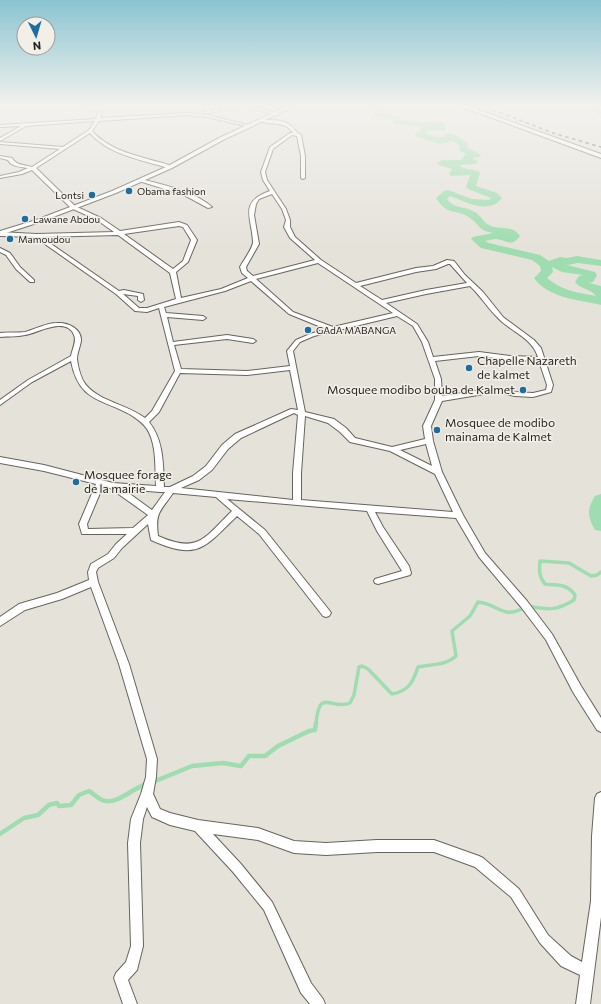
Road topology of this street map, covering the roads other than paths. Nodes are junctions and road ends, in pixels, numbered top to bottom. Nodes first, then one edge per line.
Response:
1 (58, 152) edge
2 (121, 152) edge
3 (200, 152) edge
4 (270, 152) edge
5 (303, 152) edge
6 (589, 152) edge
7 (601, 156) edge
8 (0, 157) edge
9 (170, 167) junction
10 (33, 168) junction
11 (0, 177) edge
12 (303, 178) dead end
13 (141, 180) junction
14 (273, 192) junction
15 (210, 207) dead end
16 (73, 208) junction
17 (120, 233) junction
18 (0, 234) edge
19 (36, 236) junction
20 (0, 250) edge
21 (319, 261) junction
22 (173, 272) junction
23 (252, 278) junction
24 (32, 280) dead end
25 (471, 284) junction
26 (357, 285) junction
27 (118, 293) junction
28 (141, 300) dead end
29 (179, 300) junction
30 (383, 302) junction
31 (161, 306) junction
32 (398, 314) junction
33 (165, 315) junction
34 (202, 318) dead end
35 (333, 329) junction
36 (0, 334) edge
37 (253, 341) dead end
38 (170, 344) junction
39 (74, 357) junction
40 (432, 359) junction
41 (542, 359) junction
42 (293, 368) junction
43 (178, 371) junction
44 (438, 399) junction
45 (0, 403) edge
46 (302, 413) junction
47 (145, 422) junction
48 (429, 440) junction
49 (392, 449) junction
50 (0, 460) edge
51 (438, 472) junction
52 (100, 483) junction
53 (113, 486) junction
54 (160, 489) junction
55 (171, 490) junction
56 (218, 495) junction
57 (297, 503) junction
58 (369, 508) junction
59 (237, 511) junction
60 (153, 515) junction
61 (459, 515) junction
62 (134, 532) junction
63 (378, 581) dead end
64 (94, 582) junction
65 (326, 613) dead end
66 (0, 622) edge
67 (601, 727) edge
68 (149, 786) junction
69 (601, 798) edge
70 (198, 826) junction
71 (587, 971) junction
72 (130, 1004) edge
73 (318, 1004) edge
74 (583, 1004) edge

1 - 10 street
2 - 9 street
3 - 9 street
4 - 14 street
5 - 12 street
6 - 7 street
8 - 10 street
9 - 13 street
10 - 11 street
10 - 16 street
13 - 15 street
13 - 16 street
14 - 21 street
14 - 23 street
16 - 17 street
16 - 18 street
17 - 19 street
17 - 22 street
17 - 22 street
18 - 19 street
19 - 27 street
20 - 24 street
21 - 23 street
21 - 26 street
22 - 29 street
23 - 29 street
23 - 35 street
25 - 26 street
25 - 30 street
25 - 41 street
26 - 30 street
27 - 28 street
27 - 31 street
29 - 31 street
30 - 32 street
31 - 33 street
32 - 35 street
32 - 40 street
33 - 34 street
33 - 38 street
35 - 42 street
36 - 39 street
37 - 38 street
38 - 43 street
39 - 45 street
39 - 47 street
40 - 41 street
40 - 44 street
41 - 44 street
42 - 43 street
42 - 46 street
43 - 47 street
44 - 48 street
46 - 49 street
46 - 55 street
46 - 57 street
47 - 54 street
48 - 49 street
48 - 51 street
49 - 51 street
50 - 52 street
51 - 61 street
52 - 53 street
52 - 62 street
53 - 54 street
53 - 60 street
54 - 55 street
55 - 56 street
55 - 60 street
56 - 57 street
56 - 59 street
57 - 58 street
58 - 61 street
58 - 63 street
59 - 60 street
59 - 65 street
60 - 62 street
61 - 67 street
62 - 64 street
64 - 66 street
64 - 68 street
68 - 70 street
68 - 72 street
69 - 71 street
70 - 71 street
70 - 73 street
71 - 74 street

